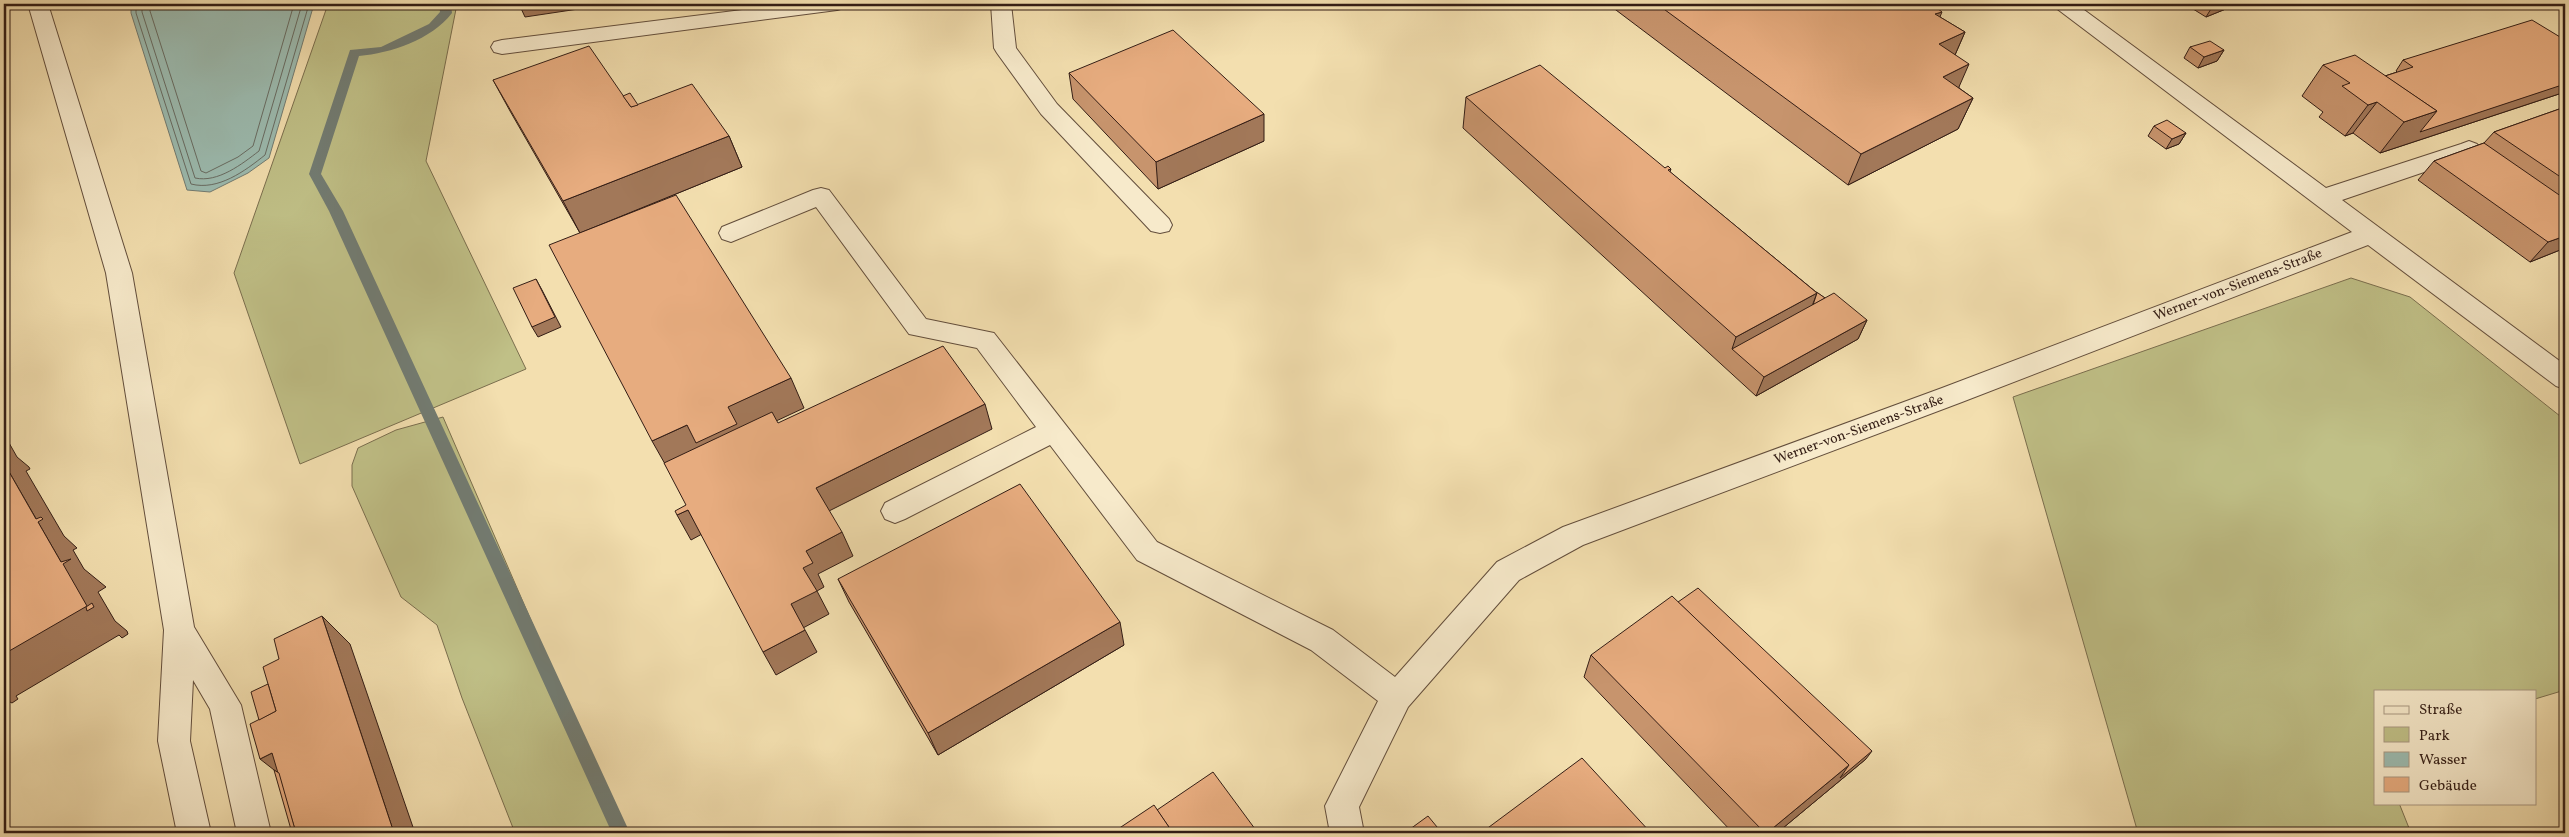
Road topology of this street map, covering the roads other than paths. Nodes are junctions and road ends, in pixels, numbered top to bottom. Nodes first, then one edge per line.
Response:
1 (38, 4) edge
2 (837, 4) edge
3 (1001, 4) edge
4 (2064, 4) edge
5 (502, 47) dead end
6 (2490, 142) dead end
7 (2323, 198) junction
8 (1160, 225) dead end
9 (731, 233) dead end
10 (2371, 234) junction
11 (2565, 380) edge
12 (1055, 430) junction
13 (895, 511) dead end
14 (179, 630) junction
15 (1397, 697) junction
16 (194, 833) edge
17 (254, 833) edge
18 (1347, 833) edge

1 - 14 street
2 - 5 street
3 - 8 street
4 - 7 street
6 - 7 street
7 - 10 street
9 - 12 street
10 - 11 street
10 - 15 street, Werner-von-Siemens-Straße
12 - 13 street
12 - 15 street
14 - 16 street
14 - 17 street
15 - 18 street, Werner-von-Siemens-Straße

